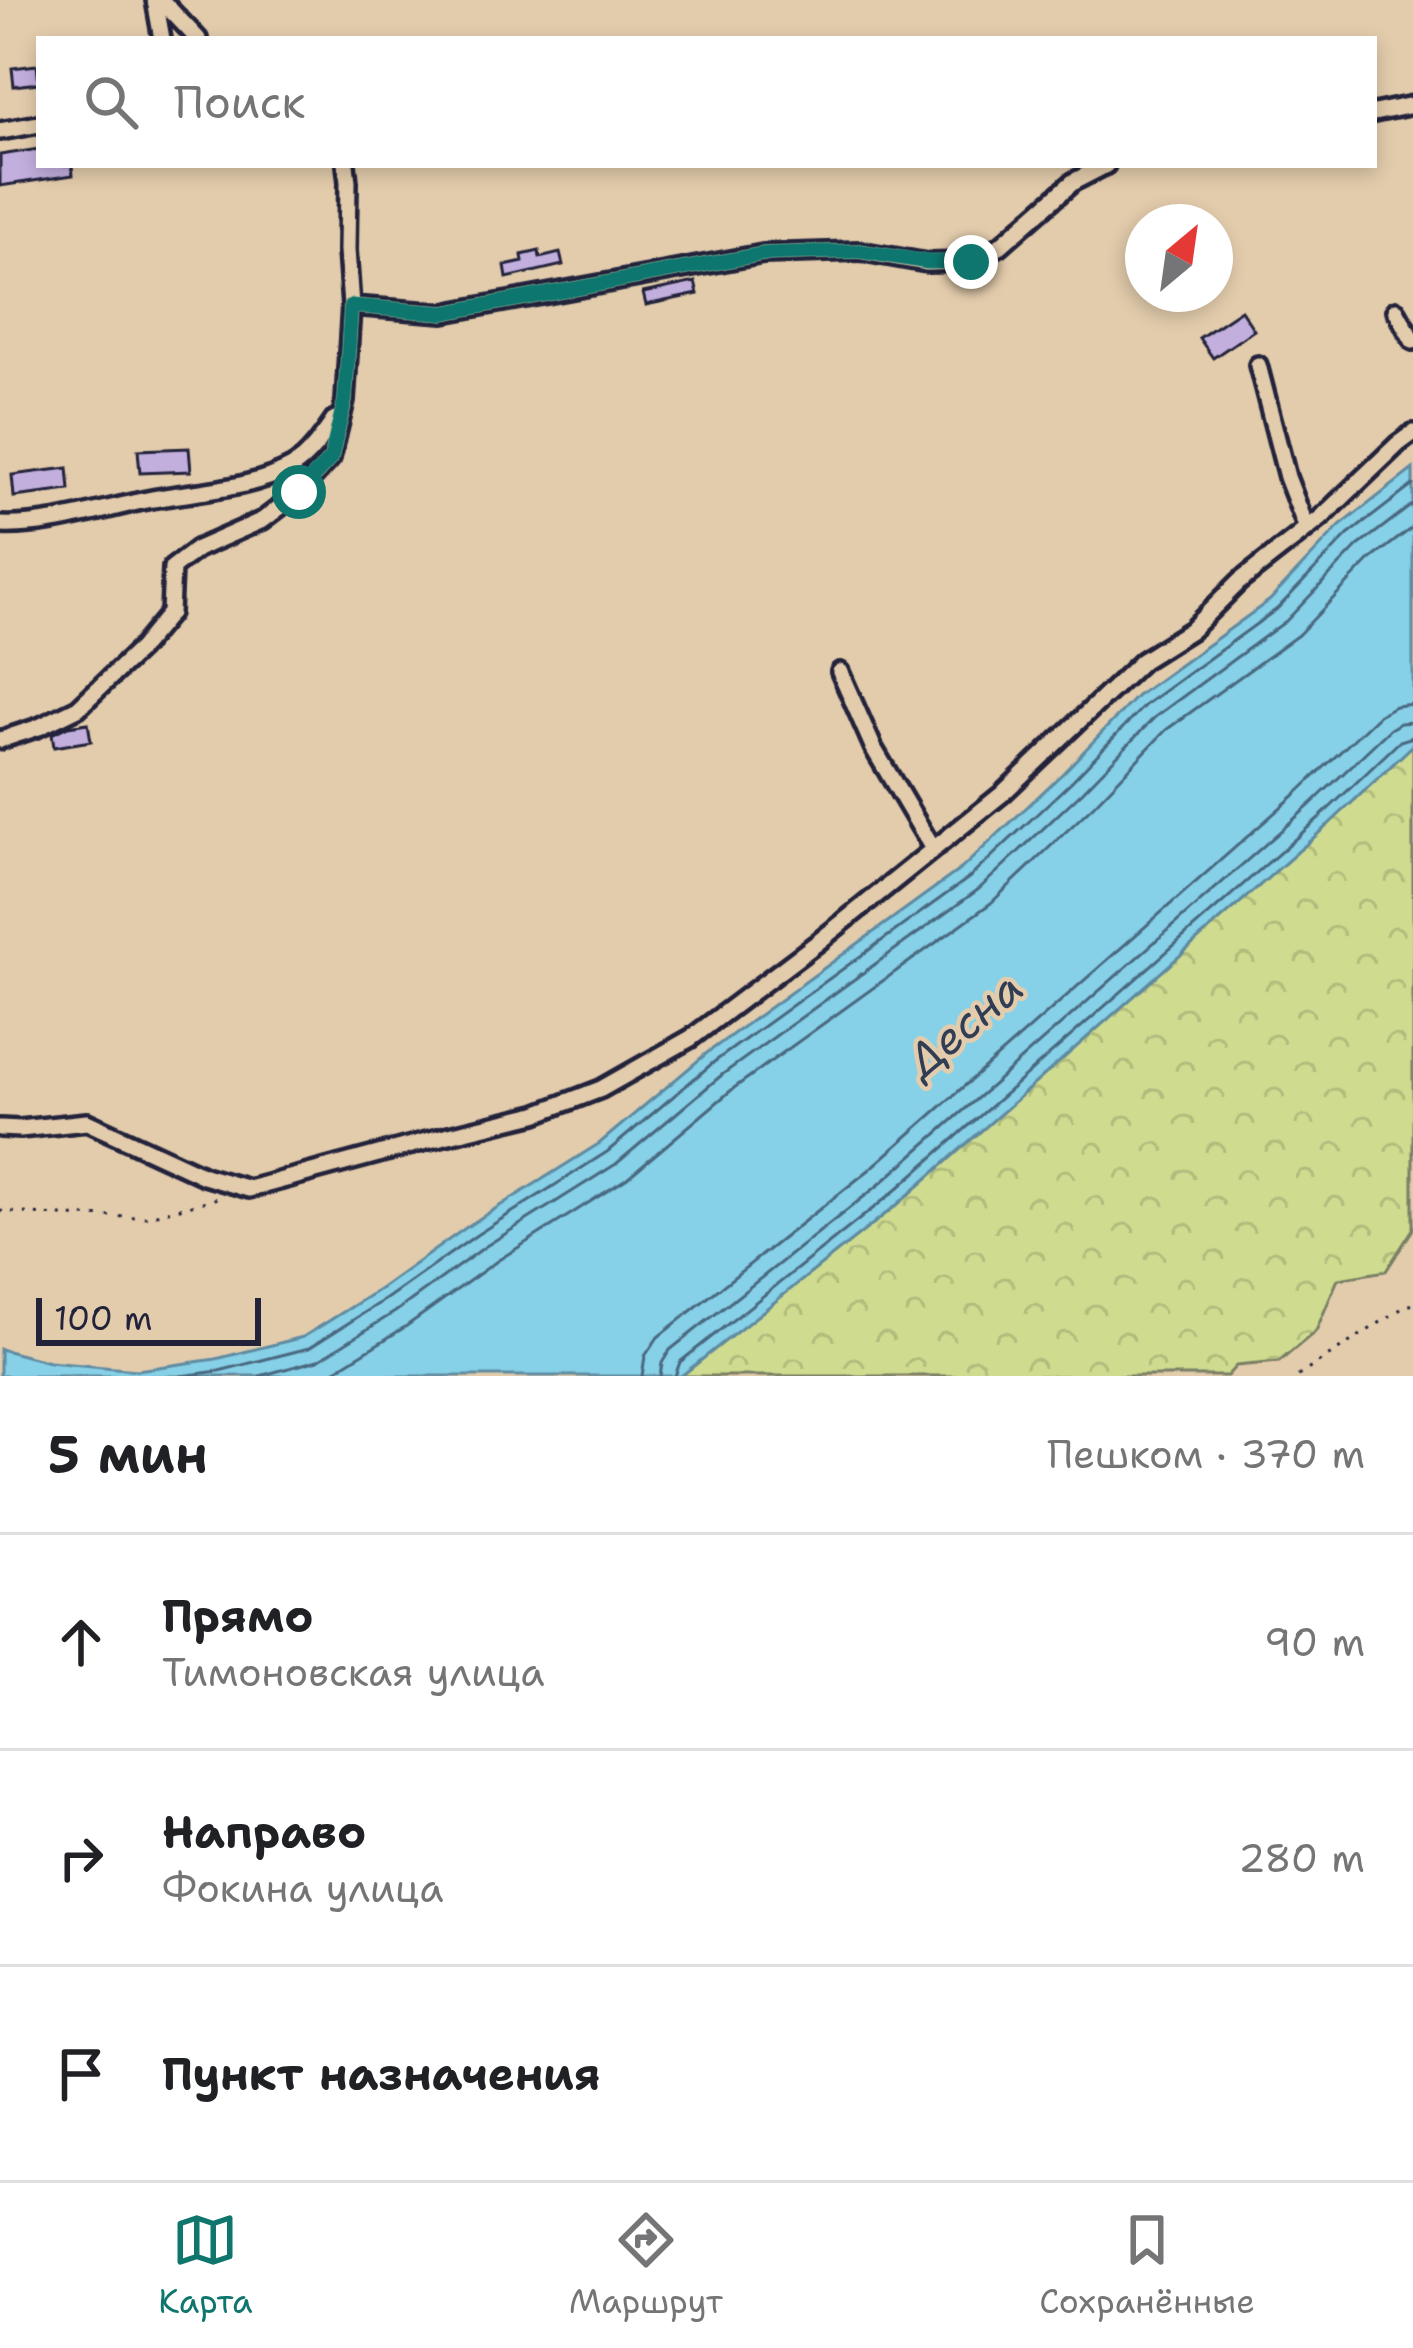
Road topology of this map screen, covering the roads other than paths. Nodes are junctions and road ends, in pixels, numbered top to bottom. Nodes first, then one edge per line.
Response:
1 (158, 0) edge
2 (162, 36) edge
3 (195, 36) edge
4 (1413, 105) edge
5 (1377, 112) edge
6 (36, 124) edge
7 (0, 130) edge
8 (346, 168) edge
9 (1100, 168) edge
10 (351, 306) junction
11 (1396, 310) dead end
12 (1413, 341) edge
13 (1258, 365) dead end
14 (345, 400) junction
15 (1413, 433) edge
16 (0, 525) edge
17 (1307, 529) junction
18 (840, 672) dead end
19 (0, 740) edge
20 (933, 850) junction
21 (0, 1128) edge

1 - 2 street
1 - 3 street
4 - 5 street
6 - 7 street
8 - 10 street
9 - 10 street
10 - 14 street
11 - 12 street
13 - 17 street
14 - 16 street
14 - 19 street
15 - 17 street
17 - 20 street
18 - 20 street
20 - 21 street

